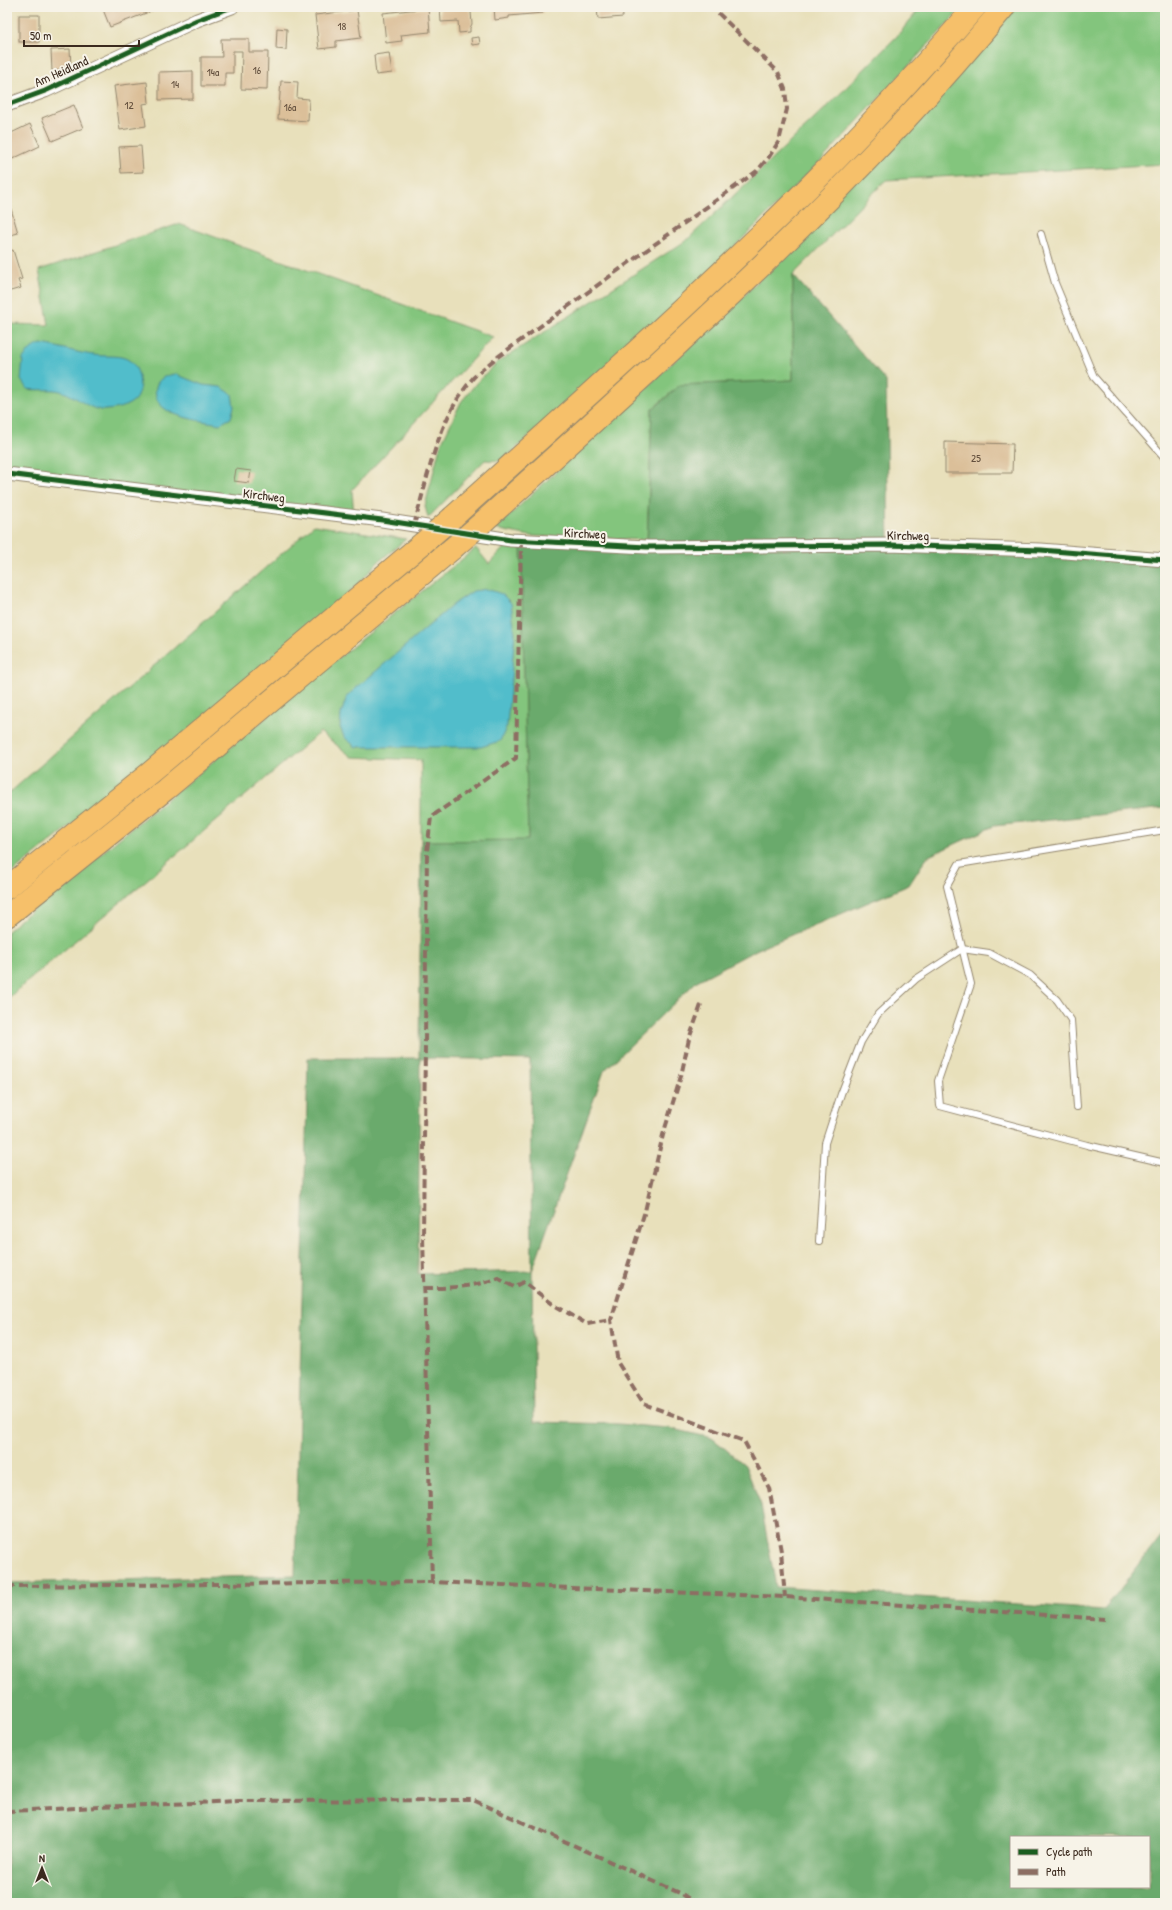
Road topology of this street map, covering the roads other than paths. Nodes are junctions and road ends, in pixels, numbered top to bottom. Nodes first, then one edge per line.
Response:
1 (232, 7) edge
2 (975, 7) edge
3 (1004, 7) edge
4 (7, 105) edge
5 (1042, 234) dead end
6 (1165, 458) edge
7 (7, 474) edge
8 (1165, 560) edge
9 (1165, 830) edge
10 (7, 888) edge
11 (7, 916) edge
12 (962, 949) junction
13 (1077, 1107) dead end
14 (1165, 1163) edge
15 (819, 1241) dead end

1 - 4 street, Am Heidland
2 - 10 highway, bridge
3 - 11 highway, bridge
5 - 6 lane
7 - 8 street, Kirchweg
9 - 12 lane
12 - 13 lane
12 - 14 lane
12 - 15 lane

